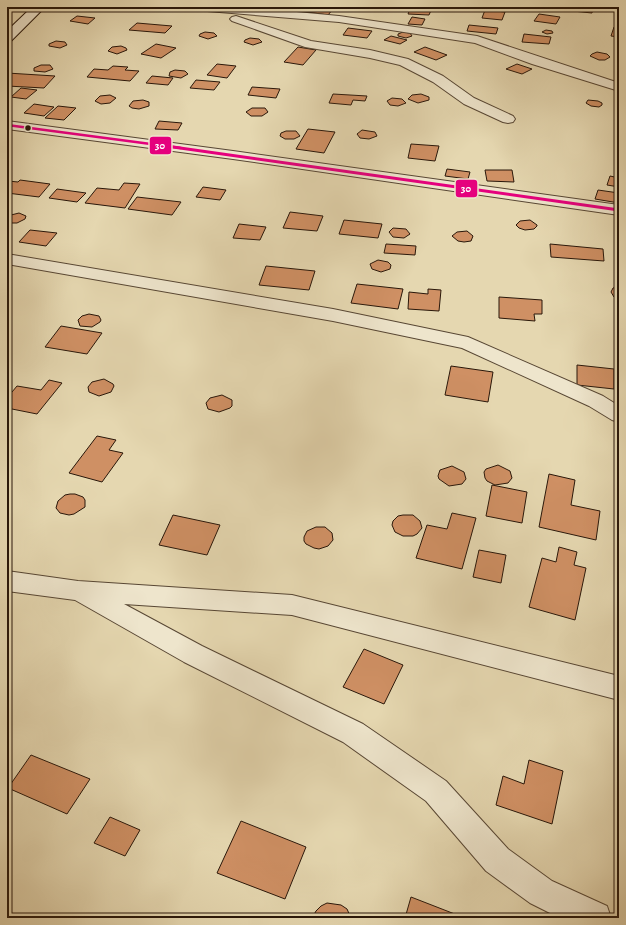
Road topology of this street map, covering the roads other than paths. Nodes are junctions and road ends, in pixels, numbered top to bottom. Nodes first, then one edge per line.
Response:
1 (39, 7) edge
2 (195, 7) edge
3 (348, 7) edge
4 (339, 19) junction
5 (7, 38) edge
6 (619, 87) edge
7 (508, 119) dead end
8 (7, 125) edge
9 (619, 210) edge
10 (7, 259) edge
11 (619, 415) edge
12 (7, 581) edge
13 (78, 591) junction
14 (619, 688) edge
15 (595, 918) edge

1 - 5 street
2 - 4 street
2 - 7 street
3 - 4 street
4 - 6 street
8 - 9 street
10 - 11 street
12 - 13 street
13 - 14 street
13 - 15 street

